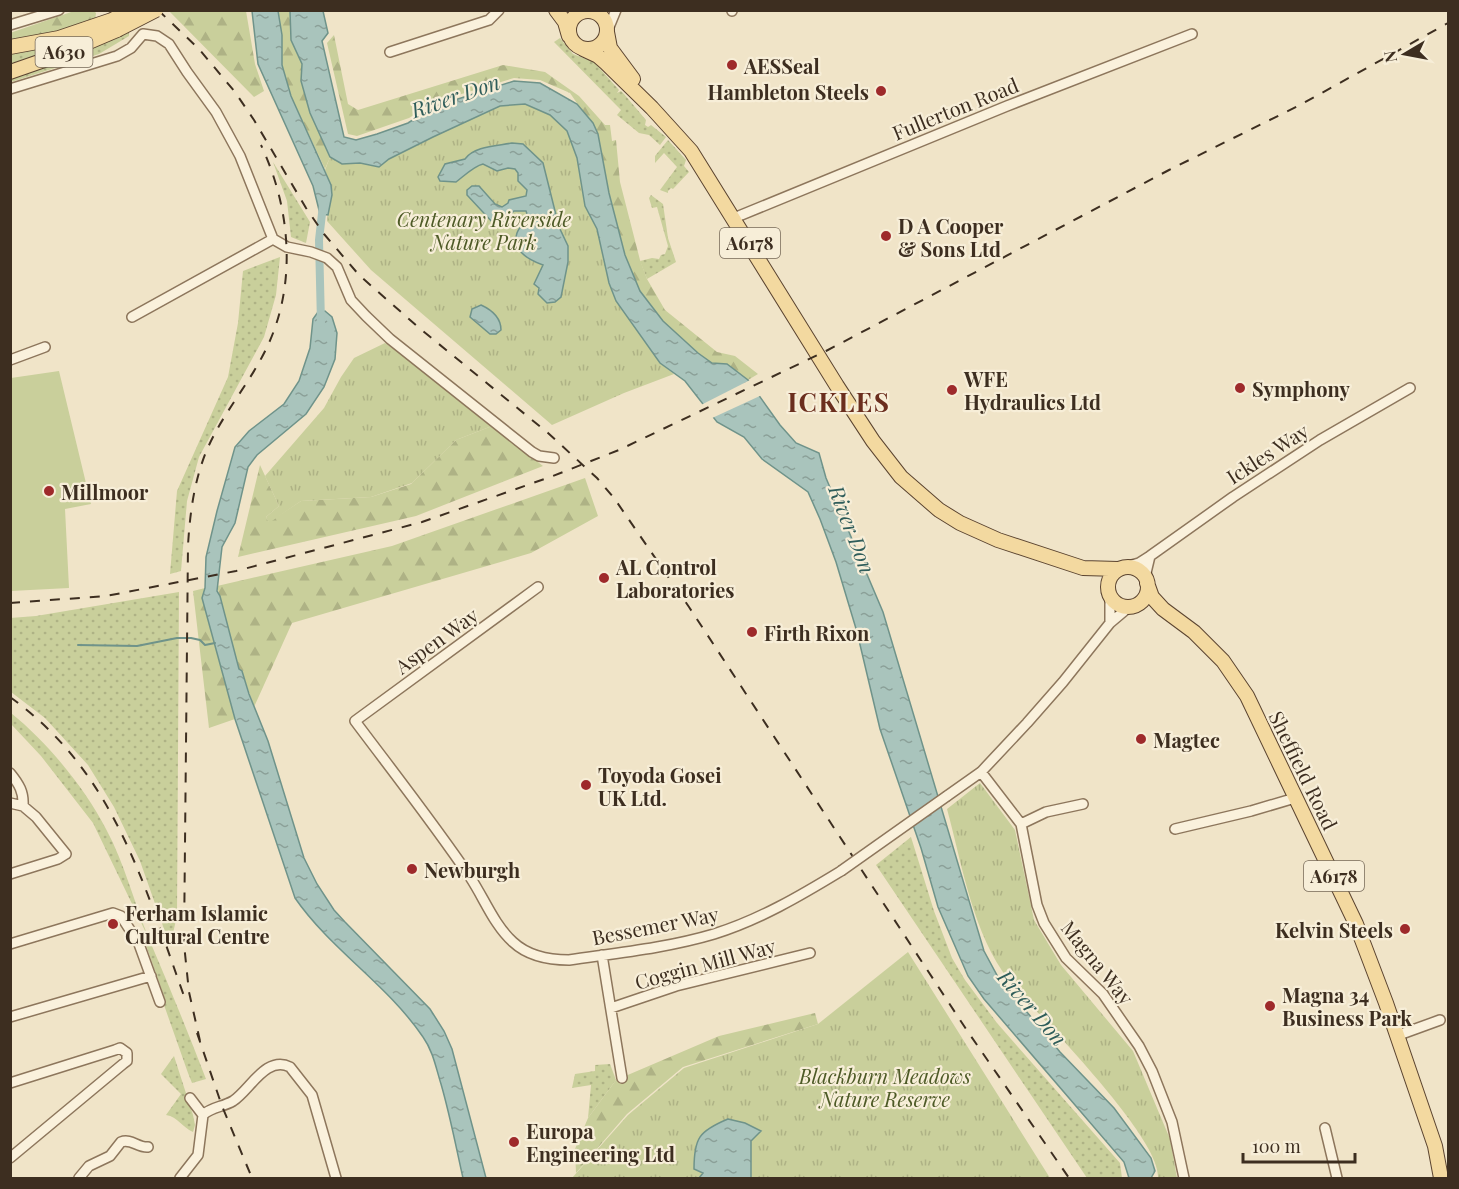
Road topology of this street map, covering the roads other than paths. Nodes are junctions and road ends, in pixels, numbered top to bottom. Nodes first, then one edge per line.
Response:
1 (59, 10) edge
2 (131, 10) edge
3 (156, 10) edge
4 (499, 10) edge
5 (556, 10) edge
6 (616, 10) edge
7 (589, 11) edge
8 (10, 25) edge
9 (114, 25) junction
10 (607, 32) junction
11 (143, 34) junction
12 (1192, 34) dead end
13 (570, 38) junction
14 (10, 47) edge
15 (583, 49) junction
16 (390, 52) dead end
17 (10, 72) edge
18 (10, 89) edge
19 (652, 108) junction
20 (734, 218) junction
21 (273, 239) junction
22 (132, 317) dead end
23 (45, 347) dead end
24 (10, 360) edge
25 (1410, 387) dead end
26 (554, 458) dead end
27 (1150, 556) junction
28 (1083, 568) junction
29 (1121, 568) junction
30 (1146, 580) junction
31 (538, 587) dead end
32 (1109, 594) junction
33 (1130, 607) junction
34 (1163, 609) junction
35 (1110, 623) junction
36 (356, 721) joint
37 (981, 772) junction
38 (10, 773) edge
39 (1296, 798) junction
40 (10, 803) edge
41 (1083, 804) dead end
42 (23, 806) junction
43 (1021, 824) junction
44 (1175, 829) dead end
45 (10, 874) edge
46 (10, 944) edge
47 (810, 953) dead end
48 (602, 955) junction
49 (151, 976) junction
50 (160, 1002) dead end
51 (611, 1008) junction
52 (10, 1017) edge
53 (1440, 1020) dead end
54 (1396, 1036) junction
55 (622, 1078) dead end
56 (10, 1083) edge
57 (190, 1098) dead end
58 (203, 1115) junction
59 (1325, 1128) dead end
60 (148, 1147) dead end
61 (10, 1158) edge
62 (79, 1179) edge
63 (180, 1179) edge
64 (336, 1179) edge
65 (1184, 1179) edge
66 (1337, 1179) edge
67 (1441, 1179) edge

1 - 8 street
2 - 9 main road, A630, bridge
2 - 11 street
3 - 9 main road, A630, bridge
4 - 16 street
5 - 13 main road, A6178
6 - 10 street
7 - 10 main road, A6178
7 - 13 main road, A6178
9 - 14 main road, A630
9 - 17 main road, A630
10 - 15 main road
10 - 19 main road, A6178
11 - 18 street
11 - 21 street
12 - 20 street, Fullerton Road
13 - 15 main road, A6178
15 - 19 main road, A6178
19 - 20 main road, A6178
20 - 28 main road, A6178
21 - 22 street
21 - 26 street
23 - 24 street
25 - 27 street, Ickles Way
27 - 29 street, Ickles Way
27 - 30 street
28 - 29 main road, A6178
28 - 32 main road, A6178
29 - 30 main road
29 - 32 main road
30 - 33 main road
30 - 34 main road, Sheffield Road / A6178
31 - 36 street, Aspen Way
32 - 33 main road
32 - 35 street
33 - 34 main road
33 - 35 street, Bessemer Way
34 - 39 main road, Sheffield Road / A6178
35 - 37 street, Bessemer Way
36 - 48 street, Bessemer Way
37 - 43 street, Magna Way
37 - 48 street, Bessemer Way, bridge
38 - 42 street
39 - 44 street
39 - 54 main road, Sheffield Road / A6178
40 - 42 street
41 - 43 street
42 - 45 street
43 - 65 street, Magna Way
46 - 49 street
47 - 51 street, Coggin Mill Way
48 - 51 street
49 - 50 street
49 - 52 street
51 - 55 street
53 - 54 street
54 - 67 main road, Sheffield Road / A6178
56 - 61 street
57 - 58 street
58 - 63 street
58 - 64 street
59 - 66 street
60 - 62 street

